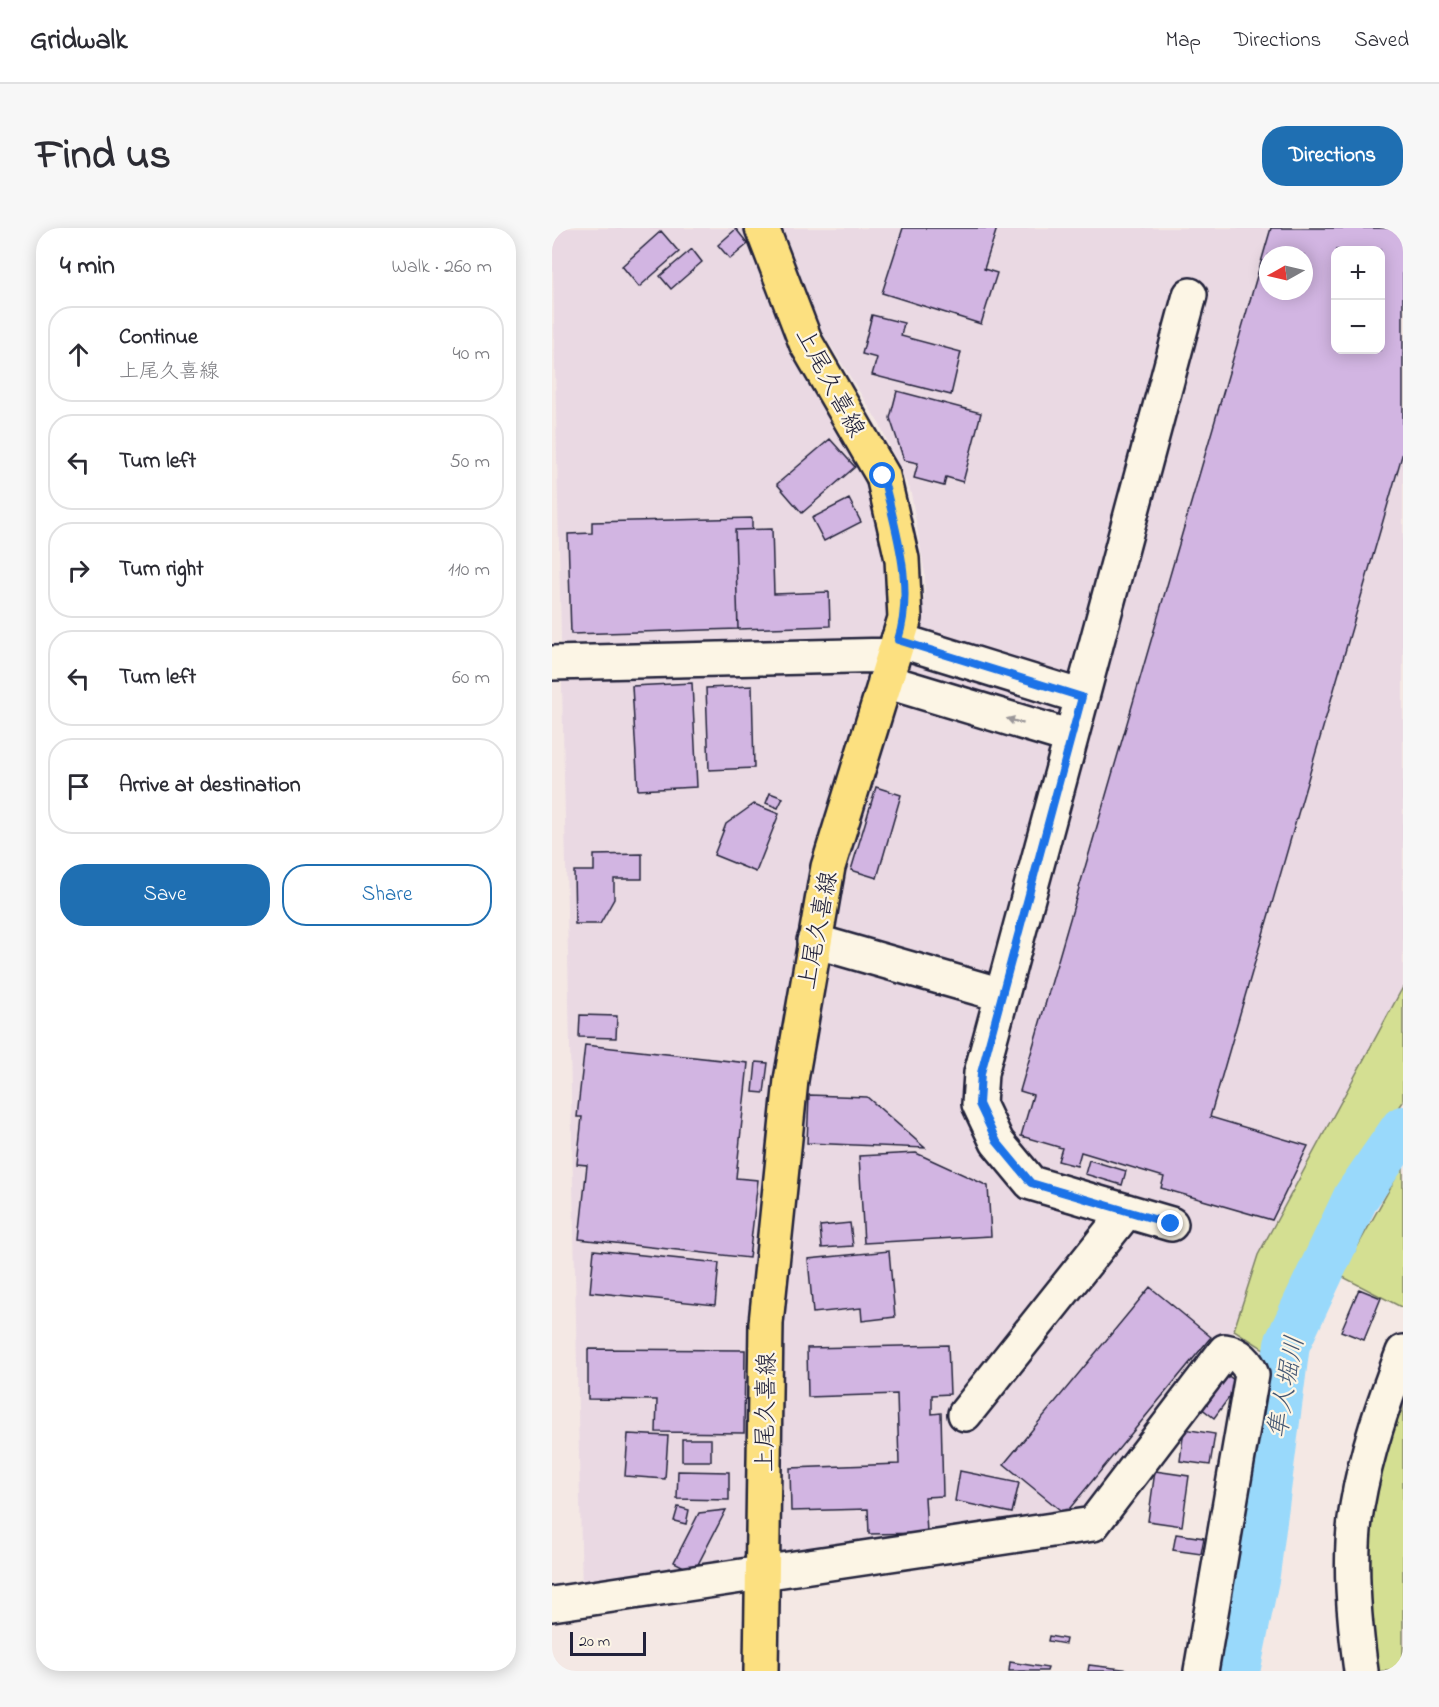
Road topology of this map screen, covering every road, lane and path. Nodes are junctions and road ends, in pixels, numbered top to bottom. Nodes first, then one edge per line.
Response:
1 (762, 228) edge
2 (1190, 295) dead end
3 (892, 659) junction
4 (552, 663) edge
5 (1082, 697) junction
6 (1071, 738) junction
7 (814, 940) junction
8 (1002, 994) junction
9 (1127, 1211) junction
10 (1171, 1224) dead end
11 (1403, 1352) edge
12 (965, 1414) dead end
13 (762, 1574) junction
14 (552, 1604) edge
15 (761, 1671) edge
16 (1201, 1671) edge
17 (1361, 1671) edge

1 - 3 main road, 上尾久喜線
2 - 5 street
3 - 4 street
3 - 5 street
6 -> 3 street
3 - 7 main road, 上尾久喜線
5 - 6 street
6 - 8 street
7 - 8 street
7 - 13 main road, 上尾久喜線
8 - 9 street
9 - 10 street
9 - 12 street
11 - 17 street
13 - 14 street
13 - 15 main road, 上尾久喜線
13 - 16 street

